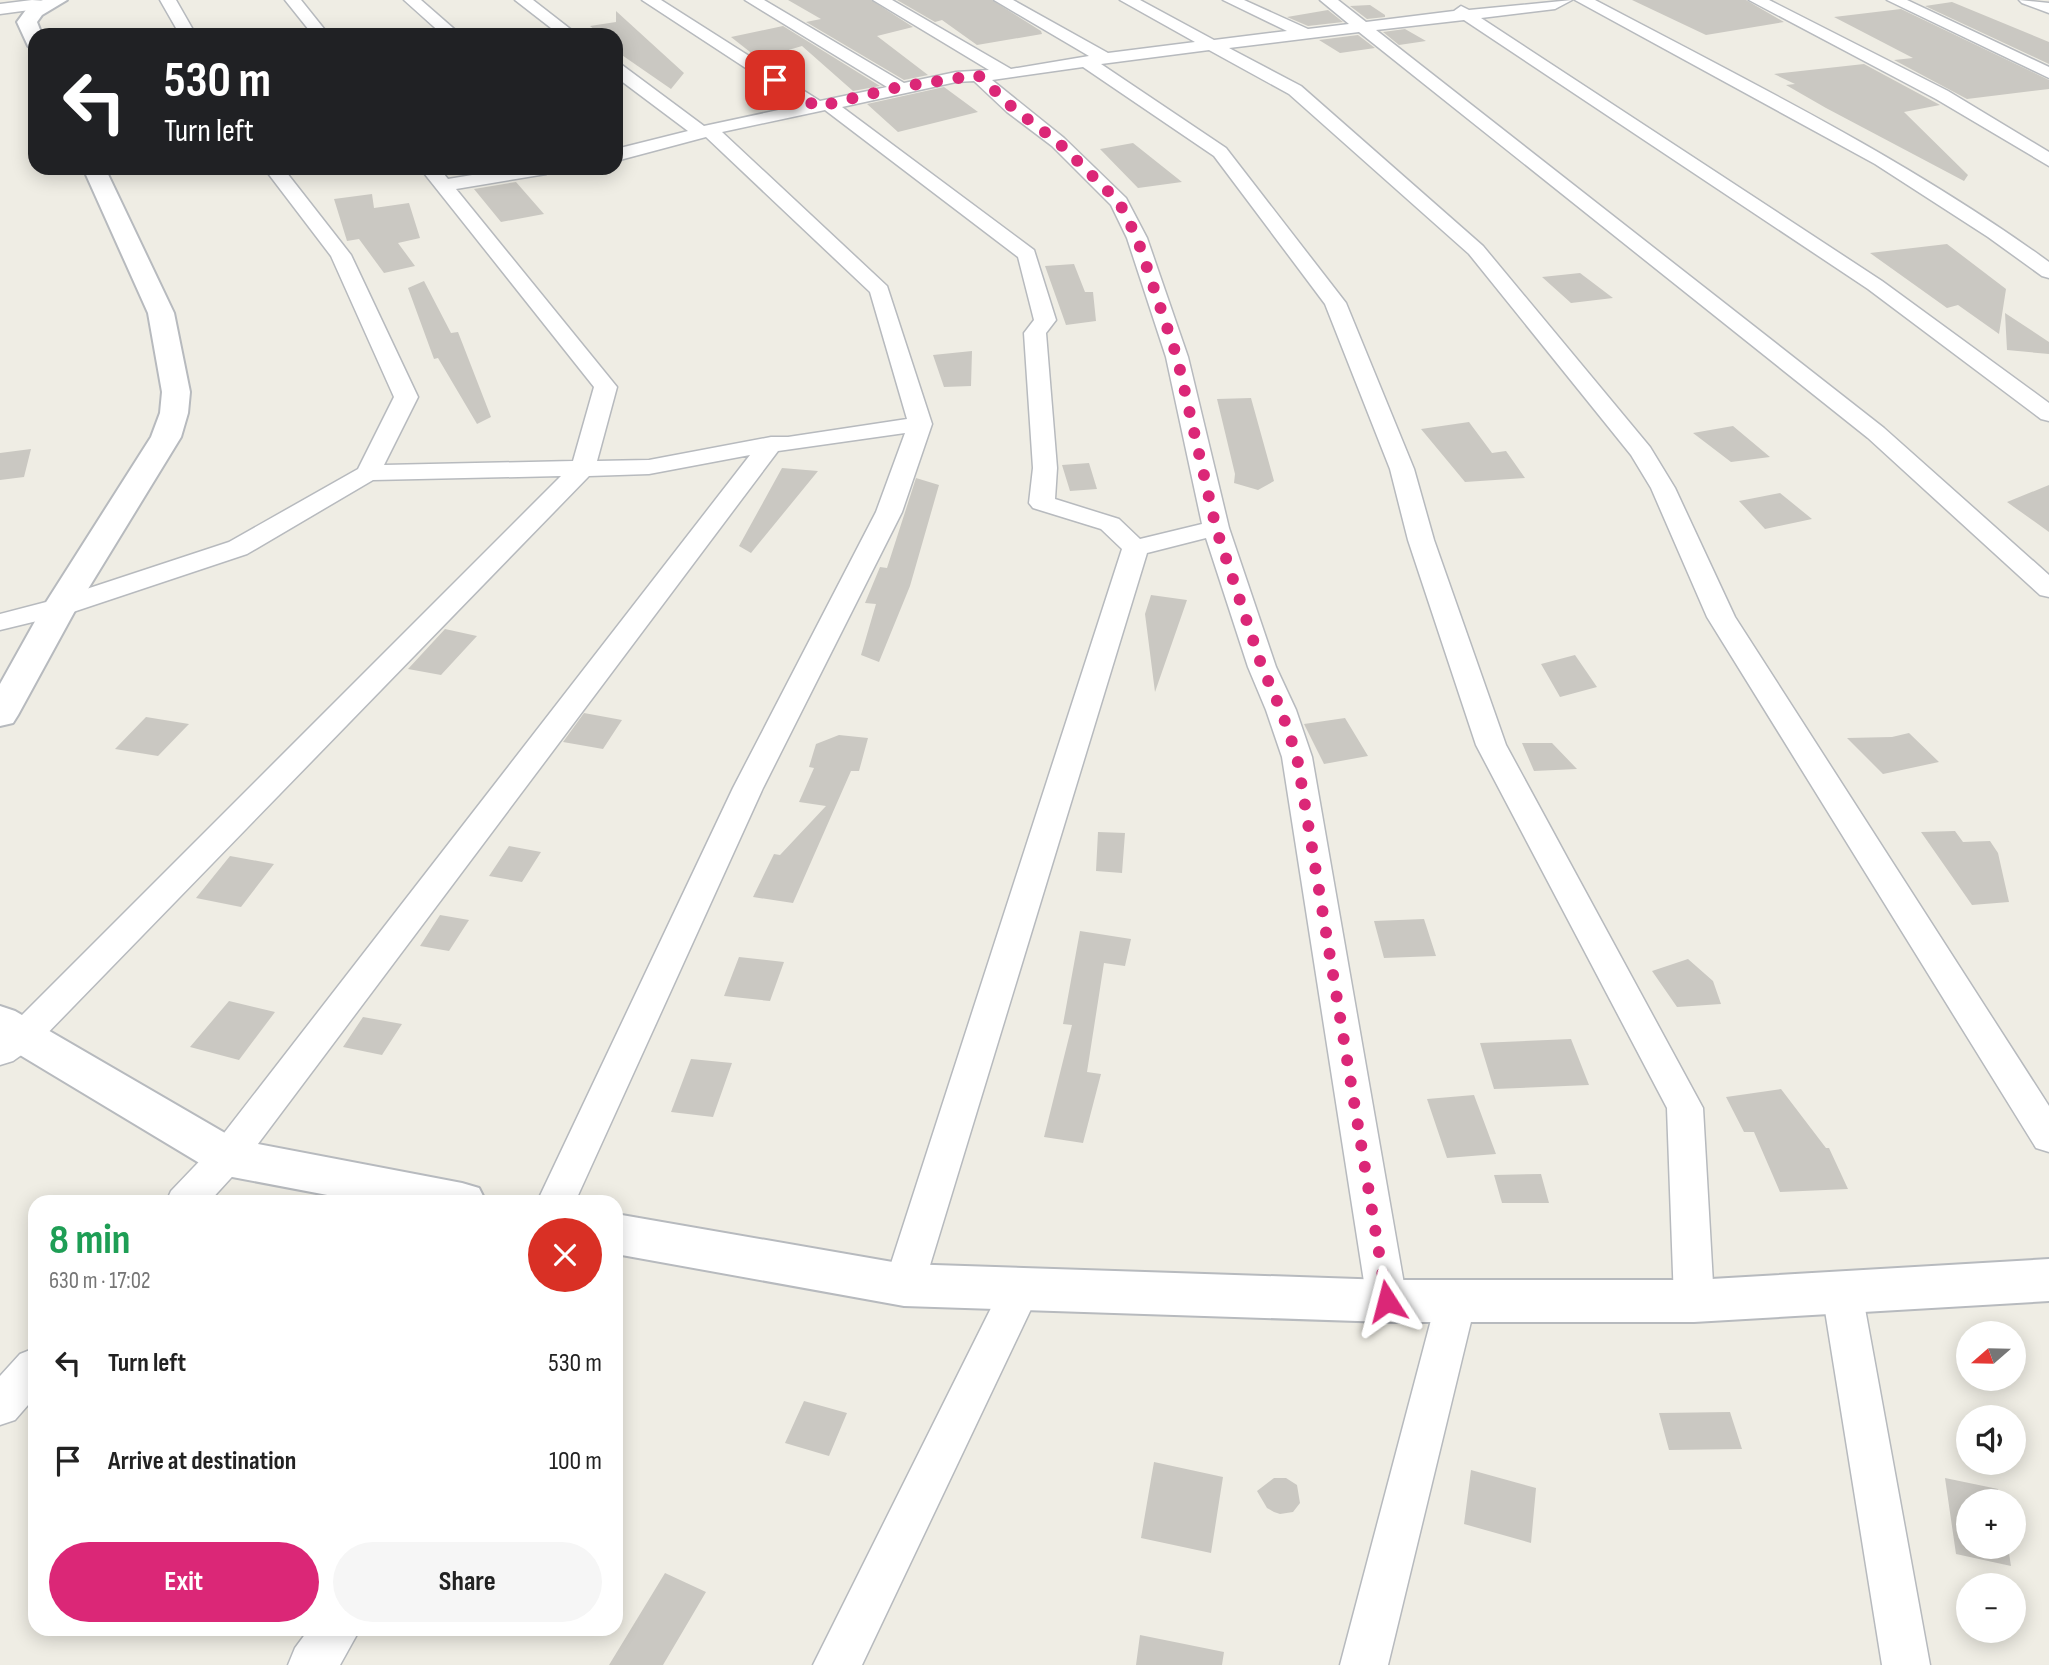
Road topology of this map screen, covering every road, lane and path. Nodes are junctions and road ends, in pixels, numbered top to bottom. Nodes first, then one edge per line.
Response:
1 (168, 0) edge
2 (293, 0) edge
3 (412, 0) edge
4 (523, 0) edge
5 (650, 0) edge
6 (753, 0) edge
7 (881, 0) edge
8 (1002, 0) edge
9 (1128, 0) edge
10 (1231, 0) edge
11 (1328, 0) edge
12 (1446, 0) edge
13 (1564, 0) edge
14 (1583, 0) edge
15 (1756, 0) edge
16 (1895, 0) edge
17 (2027, 0) edge
18 (55, 1) edge
19 (2049, 8) edge
20 (0, 9) edge
21 (1467, 16) junction
22 (29, 28) edge
23 (184, 28) edge
24 (315, 28) edge
25 (445, 28) edge
26 (561, 28) edge
27 (1364, 28) junction
28 (1308, 35) junction
29 (1213, 46) junction
30 (1096, 61) junction
31 (2049, 73) edge
32 (623, 74) edge
33 (1008, 74) junction
34 (978, 75) junction
35 (899, 87) junction
36 (822, 106) junction
37 (705, 131) junction
38 (623, 153) edge
39 (2049, 160) edge
40 (97, 175) edge
41 (278, 175) edge
42 (460, 175) edge
43 (436, 177) edge
44 (2049, 272) edge
45 (2049, 414) edge
46 (920, 424) junction
47 (771, 444) junction
48 (583, 468) junction
49 (368, 472) junction
50 (1216, 528) junction
51 (1135, 548) junction
52 (2049, 589) edge
53 (60, 607) junction
54 (0, 622) edge
55 (0, 715) edge
56 (6, 1036) edge
57 (2049, 1137) edge
58 (227, 1157) junction
59 (192, 1195) edge
60 (426, 1195) edge
61 (559, 1195) edge
62 (623, 1235) edge
63 (2049, 1280) edge
64 (904, 1285) junction
65 (1021, 1288) junction
66 (1842, 1292) junction
67 (1387, 1301) junction
68 (1456, 1301) junction
69 (1693, 1301) junction
70 (28, 1375) edge
71 (0, 1406) edge
72 (332, 1636) edge
73 (312, 1665) edge
74 (837, 1665) edge
75 (1364, 1665) edge
76 (1906, 1665) edge

1 - 23 street
2 - 24 street
3 - 25 street
4 - 26 street
5 - 36 street
6 - 35 street
7 - 33 street
8 - 30 street
9 - 29 street
10 - 28 street
11 - 27 street
12 - 21 street
13 - 21 street
14 - 44 street
15 - 39 street
16 - 31 street
17 - 19 street
18 - 20 street
18 - 22 street
21 - 27 street
21 - 45 street
27 - 28 street
27 - 52 street
28 - 29 street
29 - 30 street
29 - 57 street
30 - 33 street
30 - 69 street
32 - 37 street
33 - 34 street
34 - 35 street
34 - 50 street
35 - 36 street
36 - 37 street
36 - 51 street
37 - 38 street
37 - 46 street
40 - 53 street
41 - 49 street
42 - 43 street
43 - 48 street
46 - 47 street
46 - 61 street
47 - 48 street
47 - 58 street
48 - 49 street
48 - 56 street
49 - 53 street
50 - 51 street
50 - 67 street
51 - 64 street
53 - 54 street
53 - 55 street
56 - 58 street
58 - 59 street
58 - 60 street
62 - 64 street
63 - 66 street
64 - 65 street
65 - 67 street
65 - 74 street
66 - 69 street
66 - 76 street
67 - 68 street
68 - 69 street
68 - 75 street
70 - 71 street
72 - 73 street

